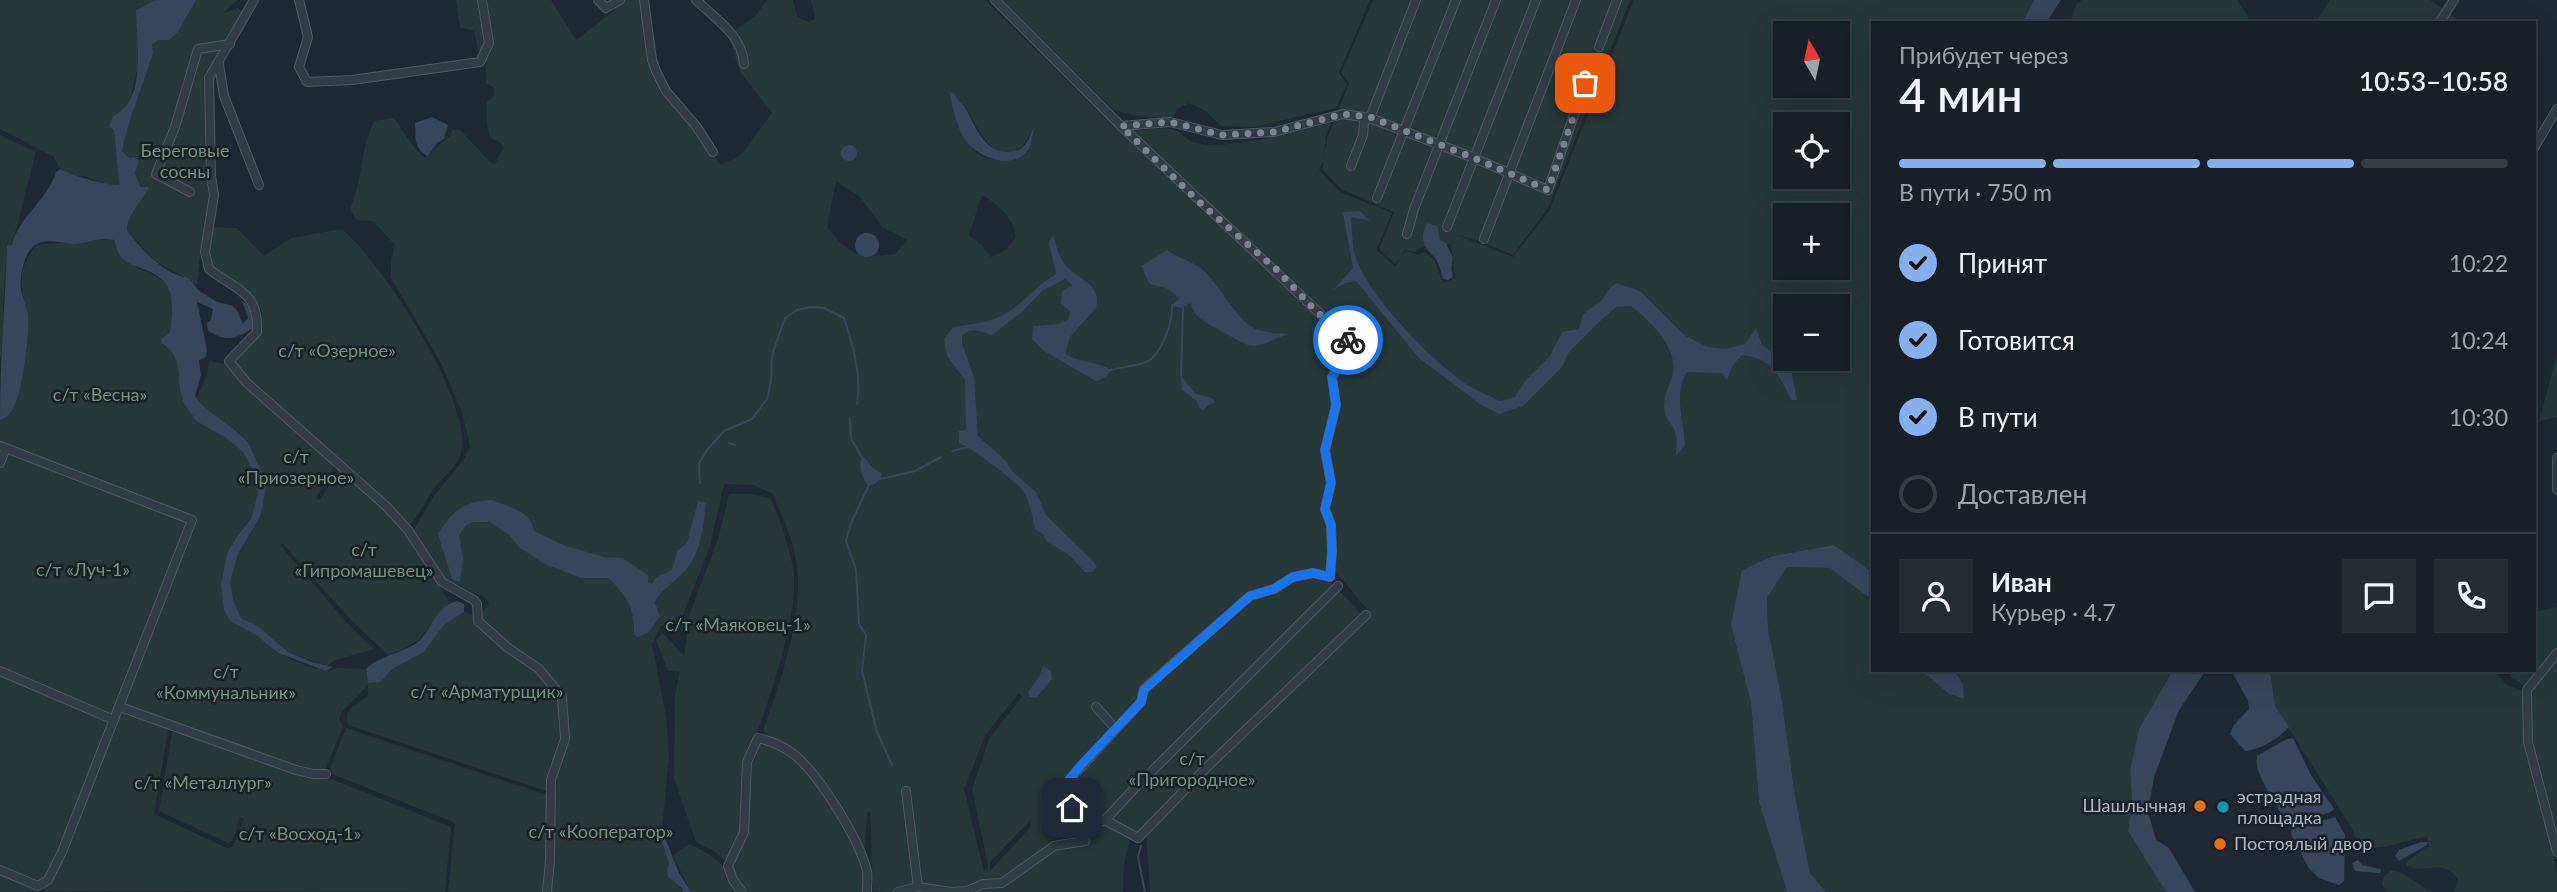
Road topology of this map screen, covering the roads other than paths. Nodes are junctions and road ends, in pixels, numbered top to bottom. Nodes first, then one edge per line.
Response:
1 (254, 0) edge
2 (299, 0) edge
3 (482, 0) edge
4 (598, 0) edge
5 (620, 0) edge
6 (644, 0) edge
7 (696, 0) edge
8 (995, 0) edge
9 (1416, 0) edge
10 (1456, 0) edge
11 (1496, 0) edge
12 (1536, 0) edge
13 (1576, 0) edge
14 (1617, 0) edge
15 (2454, 0) edge
16 (2440, 21) edge
17 (230, 44) junction
18 (1599, 47) dead end
19 (219, 64) junction
20 (744, 64) dead end
21 (1585, 83) dead end
22 (2557, 109) edge
23 (1370, 117) junction
24 (1121, 126) junction
25 (1405, 132) junction
26 (1439, 145) junction
27 (2536, 145) edge
28 (713, 152) dead end
29 (1474, 158) junction
30 (1351, 166) dead end
31 (1509, 172) junction
32 (258, 185) dead end
33 (190, 192) dead end
34 (1377, 198) dead end
35 (1447, 227) dead end
36 (1407, 234) dead end
37 (1483, 239) dead end
38 (3, 447) edge
39 (2557, 458) edge
40 (0, 463) edge
41 (2557, 490) edge
42 (1338, 586) dead end
43 (1367, 615) dead end
44 (2557, 653) edge
45 (0, 671) edge
46 (120, 707) junction
47 (1096, 707) dead end
48 (114, 720) junction
49 (1116, 729) junction
50 (326, 774) dead end
51 (906, 791) dead end
52 (1080, 820) junction
53 (1105, 820) junction
54 (2557, 852) edge
55 (0, 870) edge
56 (918, 887) junction
57 (547, 892) edge
58 (742, 892) edge
59 (867, 892) edge
60 (898, 892) edge

1 - 17 street
2 - 3 street
4 - 5 street
6 - 28 street
7 - 20 street
8 - 24 street
9 - 23 street
10 - 25 street
11 - 26 street
12 - 29 street
13 - 31 street
14 - 18 street
15 - 16 street
17 - 19 street
17 - 33 street
19 - 32 street
19 - 57 street
21 - 31 street
22 - 27 street
23 - 24 street
23 - 25 street
23 - 30 street
24 - 49 street
25 - 26 street
25 - 34 street
26 - 29 street
26 - 36 street
29 - 31 street
29 - 35 street
31 - 37 street
38 - 40 street
38 - 46 street
39 - 41 street
42 - 53 street
43 - 53 street
44 - 54 street
45 - 48 street
46 - 48 street
46 - 50 street
47 - 49 street
48 - 55 street
49 - 52 street
51 - 56 street
52 - 53 street
52 - 56 street
56 - 60 street
58 - 59 street

